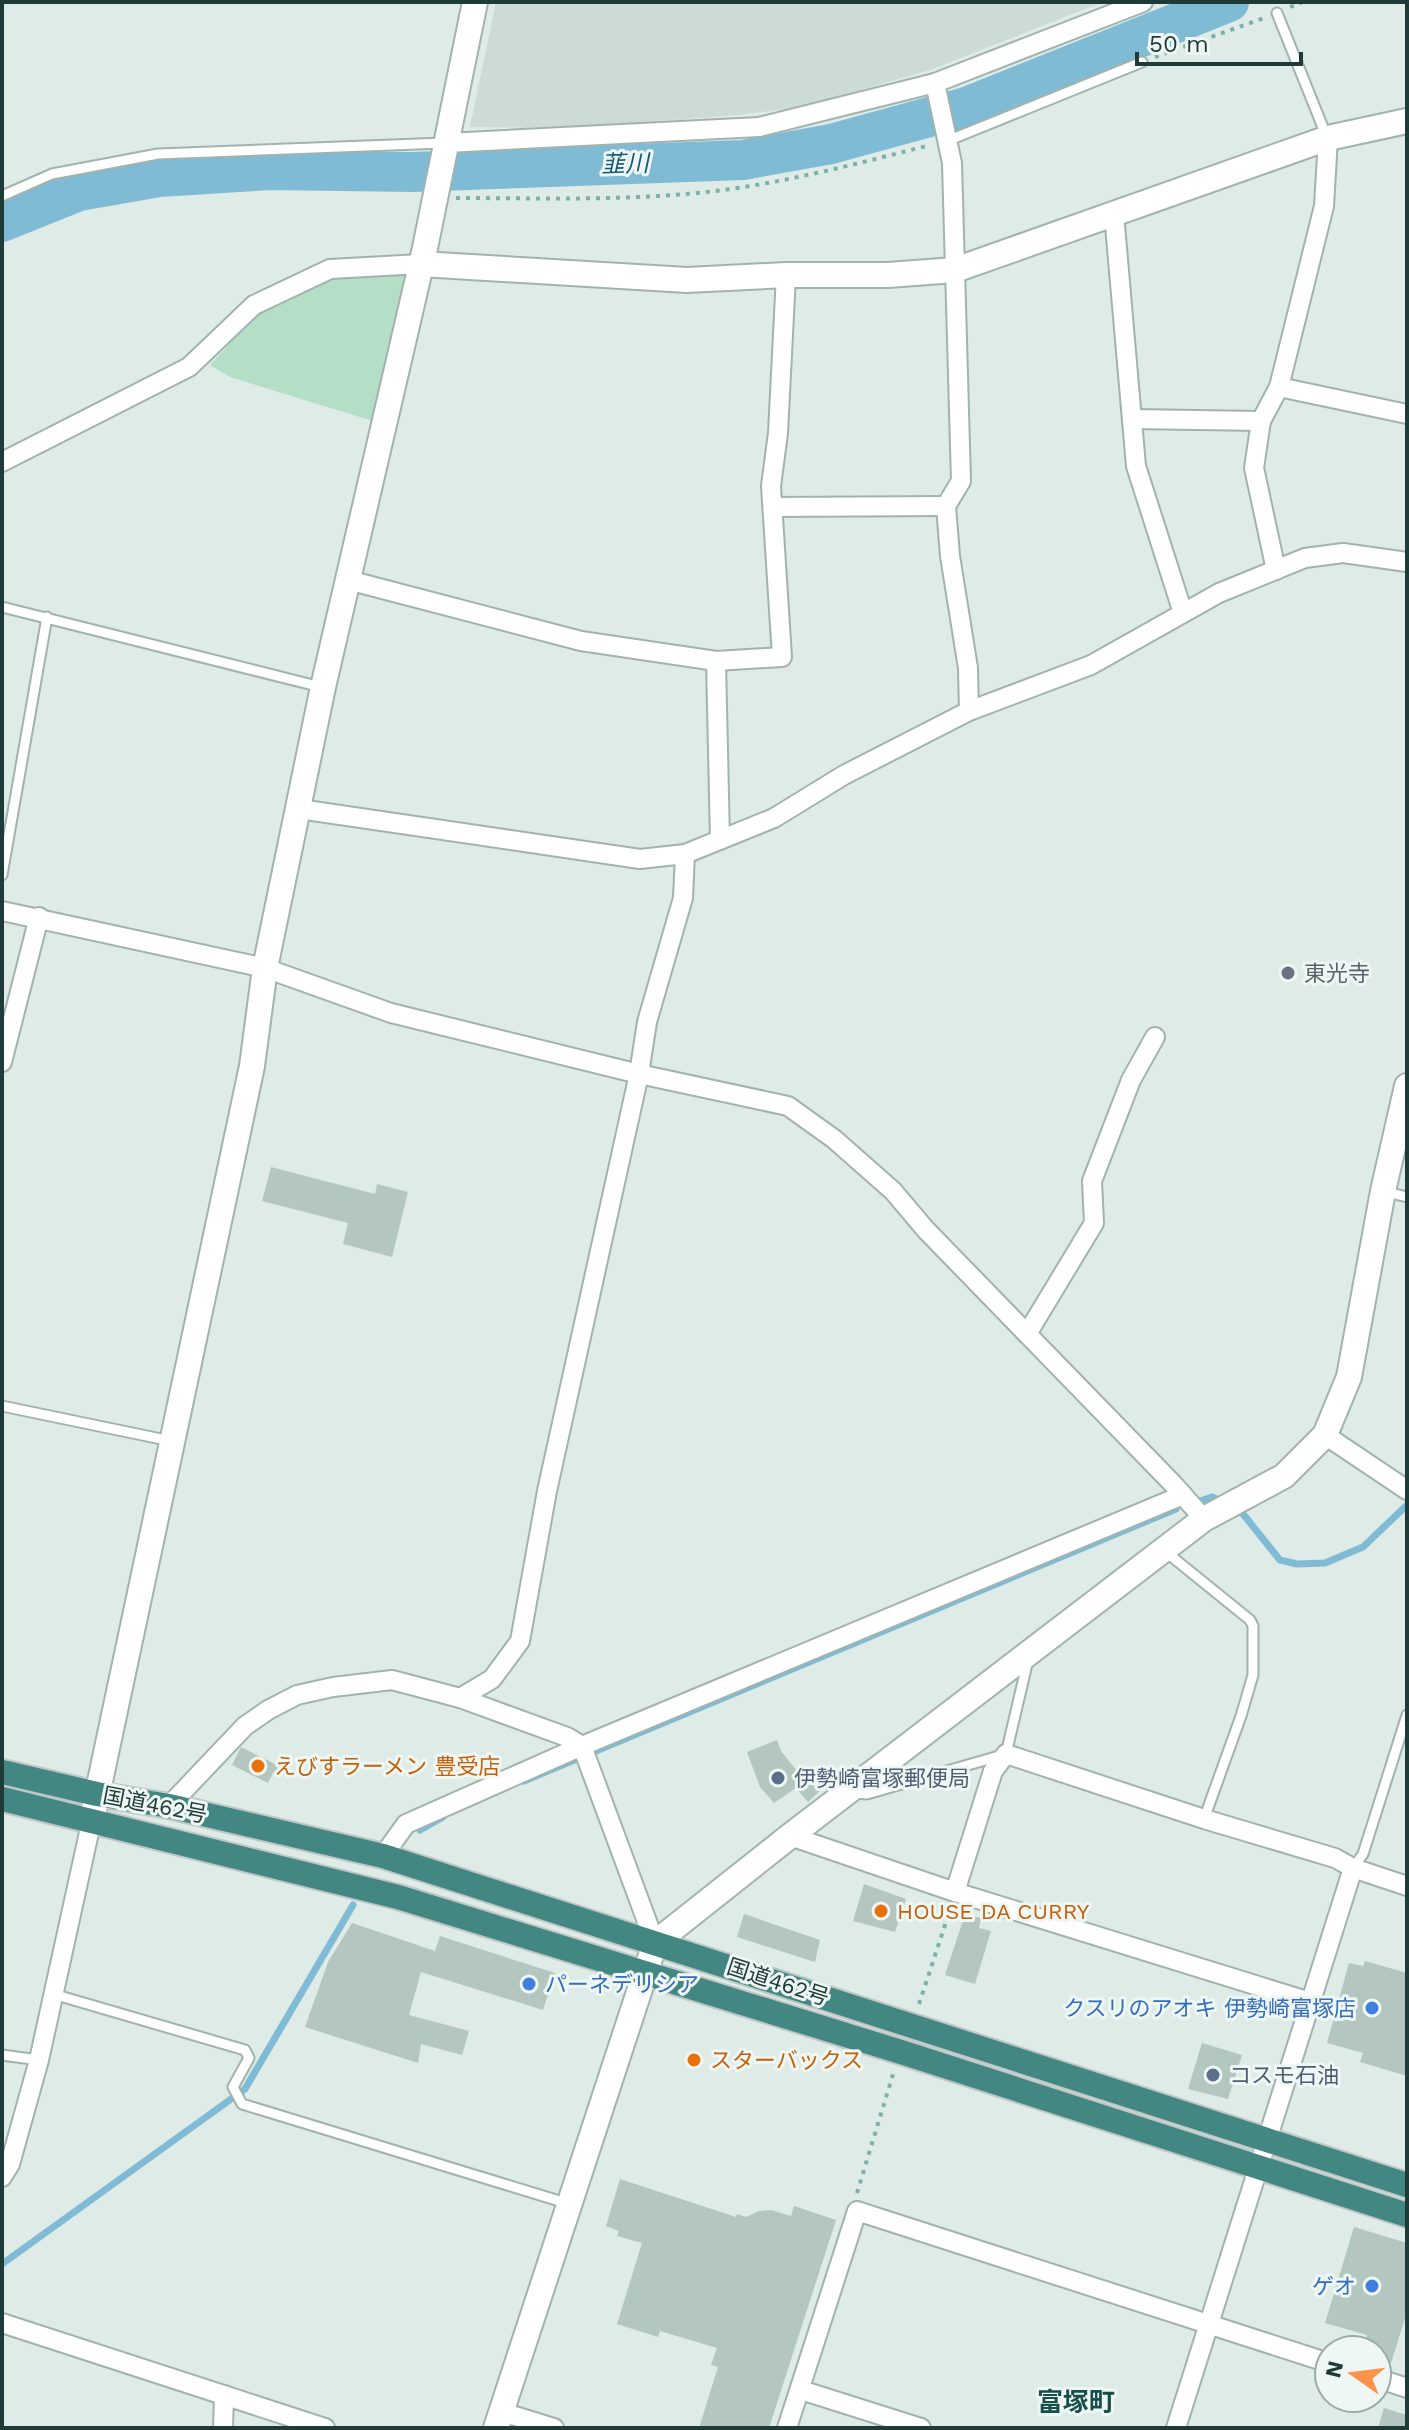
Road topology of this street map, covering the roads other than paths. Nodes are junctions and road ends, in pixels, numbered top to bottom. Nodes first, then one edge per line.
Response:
1 (475, 2) edge
2 (1143, 2) edge
3 (1277, 13) road end
4 (1142, 62) road end
5 (935, 83) junction
6 (1407, 121) edge
7 (1328, 138) junction
8 (947, 141) junction
9 (445, 145) junction
10 (2, 196) edge
11 (1114, 214) junction
12 (421, 264) junction
13 (955, 270) junction
14 (786, 275) junction
15 (1279, 387) junction
16 (1407, 414) edge
17 (1132, 419) junction
18 (1261, 421) junction
19 (2, 462) edge
20 (946, 506) junction
21 (773, 507) junction
22 (1407, 562) edge
23 (1276, 570) junction
24 (348, 580) junction
25 (2, 607) edge
26 (1183, 613) junction
27 (47, 617) junction
28 (716, 661) junction
29 (323, 687) junction
30 (969, 711) junction
31 (299, 809) junction
32 (720, 840) junction
33 (685, 854) junction
34 (2, 875) edge
35 (2, 911) edge
36 (39, 917) junction
37 (265, 968) junction
38 (1155, 1037) dead end
39 (2, 1062) edge
40 (639, 1074) junction
41 (1407, 1086) edge
42 (1395, 1194) edge
43 (1027, 1334) junction
44 (2, 1406) edge
45 (1325, 1435) junction
46 (172, 1441) junction
47 (1407, 1490) edge
48 (1183, 1495) junction
49 (1204, 1519) junction
50 (1164, 1550) junction
51 (1030, 1653) junction
52 (460, 1698) junction
53 (1407, 1715) edge
54 (585, 1753) junction
55 (1006, 1754) junction
56 (2, 1772) edge
57 (846, 1793) junction
58 (97, 1794) junction
59 (2, 1799) edge
60 (169, 1806) junction
61 (92, 1819) junction
62 (1204, 1819) junction
63 (790, 1836) junction
64 (383, 1856) junction
65 (1353, 1868) junction
66 (1407, 1886) edge
67 (955, 1892) junction
68 (655, 1943) junction
69 (646, 1972) junction
70 (53, 1994) junction
71 (1310, 2002) junction
72 (2, 2055) edge
73 (39, 2060) junction
74 (1267, 2140) junction
75 (1259, 2166) junction
76 (2, 2177) edge
77 (1407, 2185) edge
78 (570, 2204) junction
79 (1407, 2215) edge
80 (2, 2323) edge
81 (1208, 2324) junction
82 (1313, 2358) edge
83 (801, 2390) junction
84 (224, 2395) junction
85 (499, 2420) edge
86 (223, 2428) edge
87 (325, 2428) edge
88 (554, 2428) edge
89 (787, 2428) edge
90 (921, 2428) edge
91 (1176, 2428) edge

1 - 9 street
2 - 5 street
3 - 7 lane
4 - 8 lane
5 - 8 street
5 - 9 street
6 - 7 street
7 - 11 street
7 - 15 street
8 - 13 street
9 - 10 lane
9 - 12 street
11 - 13 street
11 - 17 street
12 - 14 street
12 - 19 street
12 - 24 street
13 - 14 street
13 - 20 street
14 - 21 street
15 - 16 street
15 - 18 street
17 - 18 street
17 - 26 street
18 - 23 street
20 - 21 street
20 - 30 street
21 - 28 street
22 - 23 street
23 - 26 street
24 - 28 street
24 - 29 street
25 - 27 lane
26 - 30 street
27 - 29 lane
27 - 34 lane
28 - 32 street
29 - 31 street
30 - 32 street
31 - 33 street
31 - 37 street
32 - 33 street
33 - 40 street
35 - 36 street
36 - 37 street
36 - 39 street
37 - 40 street
37 - 46 street
38 - 43 street
40 - 43 street
40 - 52 street
41 - 42 street
42 - 45 street
43 - 48 street
44 - 46 lane
45 - 47 street
45 - 49 street
46 - 58 street
48 - 49 street
48 - 54 street
49 - 50 street
50 - 51 street
50 - 62 lane
51 - 55 lane
51 - 57 street
52 - 54 street
52 - 60 street
53 - 65 lane
54 - 64 street
54 - 68 street
55 - 57 lane
55 - 62 street
55 - 67 street
56 - 58 highway, 国道462号
57 - 63 street
58 - 60 highway, 国道462号
58 - 61 street
59 - 61 highway, 国道462号
60 - 64 highway, 国道462号
61 - 69 highway, 国道462号
61 - 70 street
62 - 65 street
63 - 67 street
63 - 68 street
64 - 68 highway, 国道462号
65 - 66 street
65 - 71 street
67 - 71 street
68 - 69 street
68 - 74 highway, 国道462号
69 - 75 highway, 国道462号
69 - 78 street
70 - 73 street
70 - 78 lane
71 - 74 street
72 - 73 lane
73 - 76 street
74 - 75 street
74 - 77 highway, 国道462号
75 - 79 highway, 国道462号
75 - 81 street
78 - 85 street
80 - 84 street
81 - 82 street
81 - 83 street
81 - 91 street
83 - 89 street
83 - 90 street
84 - 86 street
84 - 87 street
85 - 88 street

